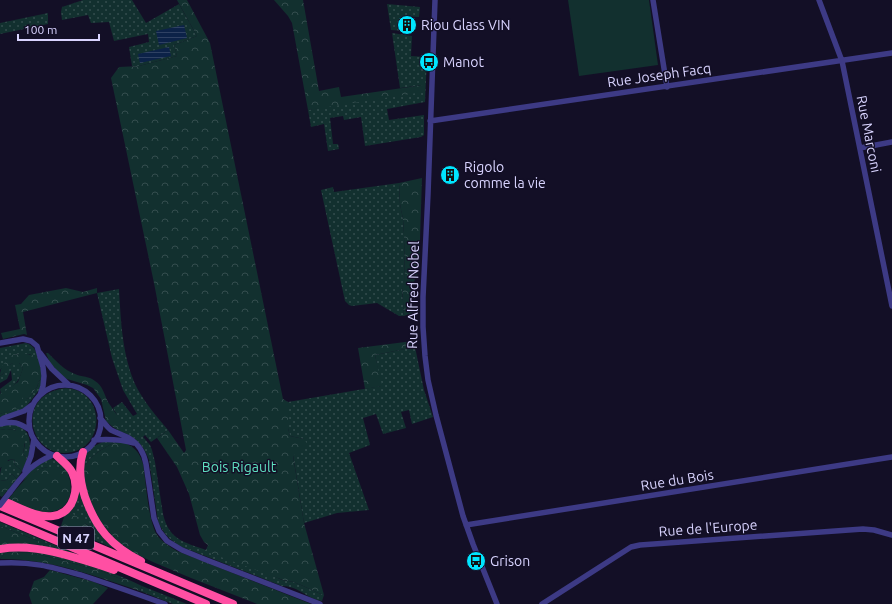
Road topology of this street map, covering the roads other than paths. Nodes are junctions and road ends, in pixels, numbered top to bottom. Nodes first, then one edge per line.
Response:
1 (435, 0) edge
2 (653, 0) edge
3 (819, 0) edge
4 (892, 53) edge
5 (842, 61) junction
6 (667, 87) junction
7 (430, 121) junction
8 (892, 142) edge
9 (860, 148) junction
10 (892, 306) edge
11 (0, 343) edge
12 (39, 352) junction
13 (69, 385) junction
14 (40, 395) junction
15 (33, 404) junction
16 (100, 418) junction
17 (0, 421) edge
18 (0, 424) edge
19 (30, 430) junction
20 (34, 439) junction
21 (94, 440) junction
22 (136, 444) junction
23 (83, 452) junction
24 (55, 455) junction
25 (892, 457) edge
26 (24, 473) junction
27 (0, 500) edge
28 (0, 505) edge
29 (0, 517) edge
30 (466, 526) junction
31 (892, 535) edge
32 (0, 549) edge
33 (0, 563) edge
34 (152, 570) junction
35 (142, 576) junction
36 (165, 604) edge
37 (206, 604) edge
38 (233, 604) edge
39 (320, 604) edge
40 (497, 604) edge
41 (542, 604) edge

1 - 7 street, Rue Alfred Nobel
2 - 6 street
3 - 5 street, Rue Marconi
4 - 5 street, Rue Joseph Facq
5 - 6 street, Rue Joseph Facq
5 - 9 street, Rue Marconi
6 - 7 street, Rue Joseph Facq
7 - 30 street, Rue Alfred Nobel
8 - 9 street
9 - 10 street, Rue Marconi
11 - 12 street
12 - 13 street
12 - 14 street
13 - 14 street
13 - 16 street
14 - 15 street
15 - 17 street
15 - 19 street
16 - 21 street
16 - 22 street
18 - 19 street
19 - 20 street
20 - 24 street
20 - 26 street
21 - 22 street
21 - 23 street
22 - 39 street
23 - 24 street
23 - 34 highway
24 - 26 street
24 - 27 highway
25 - 30 street, Rue du Bois
26 - 28 street, bridge
28 - 34 highway, N 47
29 - 35 highway, N 47
30 - 40 street, Rue Alfred Nobel
31 - 41 street, Rue de l'Europe
32 - 35 highway
33 - 36 street
34 - 38 highway, N 47
35 - 37 highway, N 47

